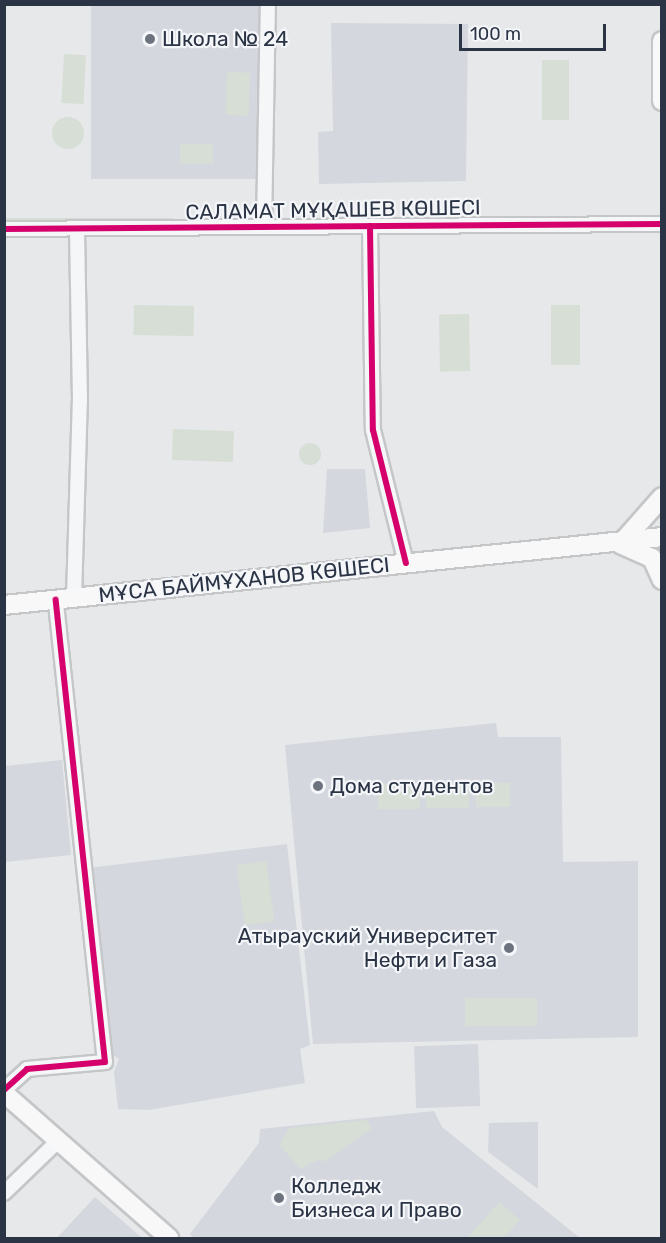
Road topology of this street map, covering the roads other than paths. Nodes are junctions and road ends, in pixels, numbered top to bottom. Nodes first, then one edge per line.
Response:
1 (268, 4) edge
2 (662, 41) edge
3 (662, 100) edge
4 (662, 224) edge
5 (370, 226) junction
6 (264, 227) junction
7 (4, 230) edge
8 (77, 230) junction
9 (662, 496) edge
10 (662, 537) edge
11 (616, 540) junction
12 (406, 563) junction
13 (662, 580) edge
14 (74, 598) junction
15 (56, 600) junction
16 (4, 605) edge
17 (4, 1092) edge
18 (58, 1141) junction
19 (4, 1193) edge
20 (169, 1239) edge

1 - 6 street
2 - 3 main road
4 - 5 street, САЛАМАТ МҰҚАШЕВ КӨШЕСІ
5 - 6 street, САЛАМАТ МҰҚАШЕВ КӨШЕСІ
5 - 12 street
6 - 8 street, САЛАМАТ МҰҚАШЕВ КӨШЕСІ
7 - 8 street, САЛАМАТ МҰҚАШЕВ КӨШЕСІ
8 - 14 street
9 - 11 main road
10 - 11 main road, МҰСА БАЙМҰХАНОВ КӨШЕСІ
11 - 12 main road, МҰСА БАЙМҰХАНОВ КӨШЕСІ
11 - 13 main road
12 - 14 main road, МҰСА БАЙМҰХАНОВ КӨШЕСІ
14 - 15 main road, МҰСА БАЙМҰХАНОВ КӨШЕСІ
15 - 16 main road, МҰСА БАЙМҰХАНОВ КӨШЕСІ
15 - 17 street
17 - 18 main road
18 - 19 street
18 - 20 main road

